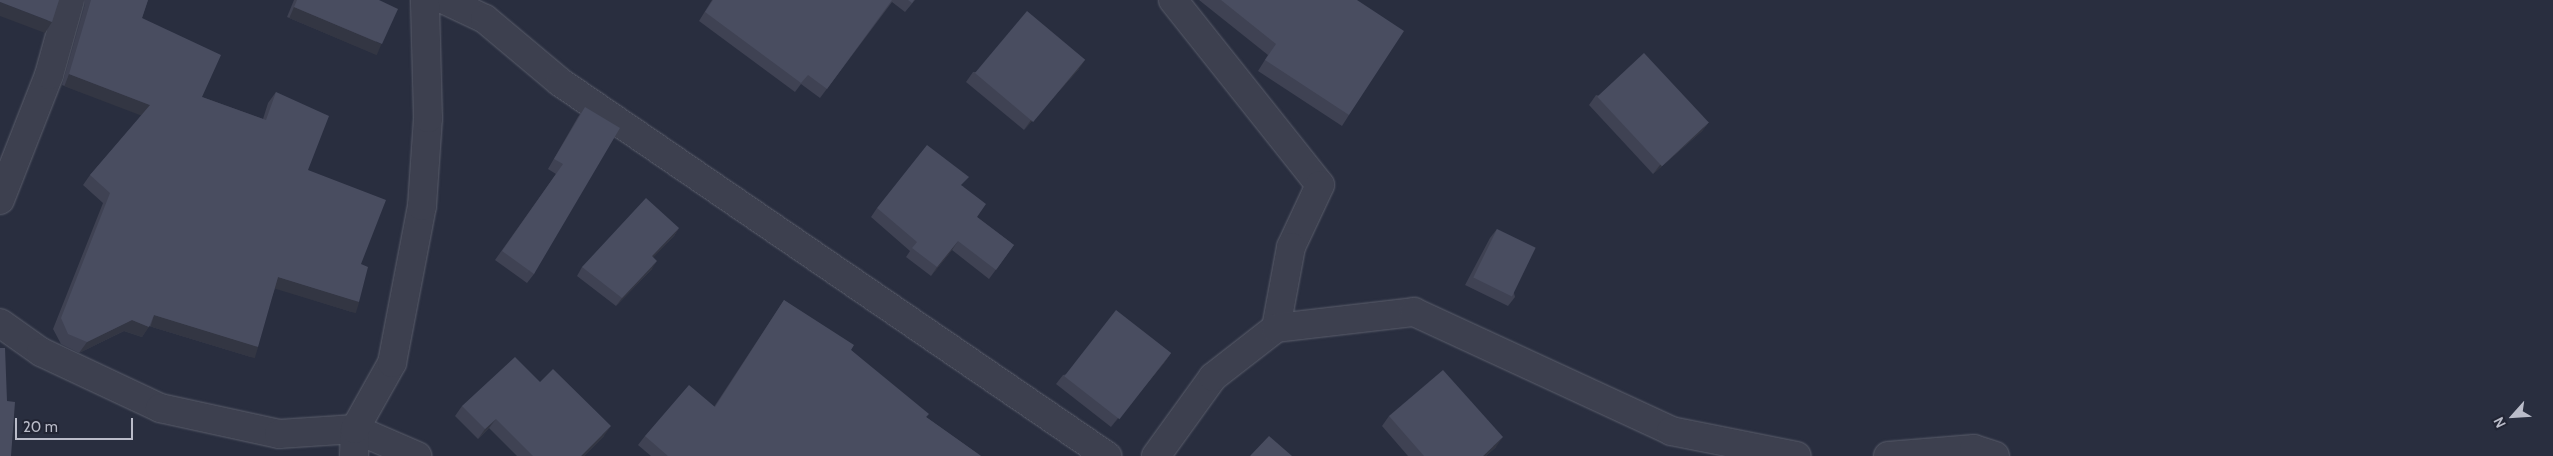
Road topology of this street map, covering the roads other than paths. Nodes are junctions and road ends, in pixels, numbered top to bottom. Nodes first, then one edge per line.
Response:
1 (70, 0) edge
2 (424, 0) edge
3 (445, 0) edge
4 (1173, 0) edge
5 (0, 200) edge
6 (0, 323) edge
7 (1276, 328) junction
8 (355, 429) junction
9 (354, 456) edge
10 (417, 456) edge
11 (1107, 456) edge
12 (1156, 456) edge
13 (1797, 456) edge
14 (1888, 456) edge
15 (1995, 456) edge

1 - 5 street
2 - 8 street
3 - 11 street
4 - 7 street
6 - 8 street
7 - 12 street
7 - 13 street
8 - 9 street
8 - 10 street
14 - 15 street

